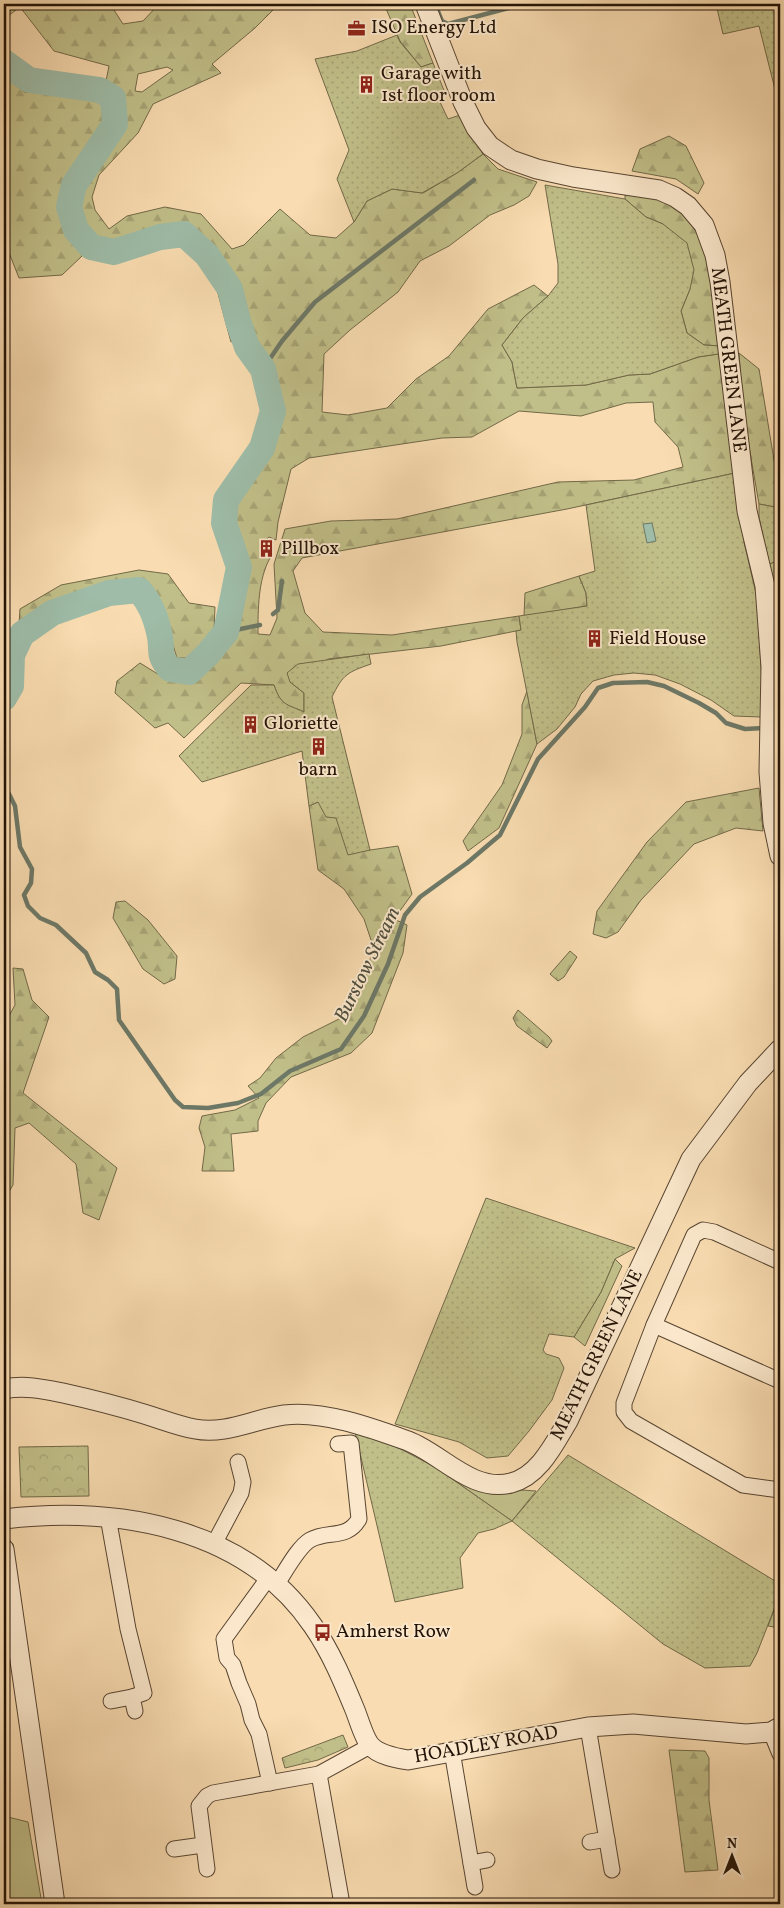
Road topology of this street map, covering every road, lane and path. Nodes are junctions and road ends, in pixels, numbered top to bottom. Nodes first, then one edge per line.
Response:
1 (425, 4) edge
2 (780, 856) edge
3 (780, 1049) edge
4 (780, 1262) edge
5 (654, 1325) junction
6 (780, 1380) edge
7 (4, 1389) edge
8 (338, 1444) dead end
9 (238, 1462) dead end
10 (780, 1490) edge
11 (108, 1517) junction
12 (4, 1519) edge
13 (214, 1544) junction
14 (4, 1549) edge
15 (273, 1580) junction
16 (111, 1701) dead end
17 (588, 1727) junction
18 (776, 1729) edge
19 (370, 1746) junction
20 (452, 1752) junction
21 (780, 1754) edge
22 (319, 1774) junction
23 (270, 1783) junction
24 (607, 1839) junction
25 (590, 1842) dead end
26 (203, 1845) junction
27 (174, 1849) dead end
28 (487, 1860) dead end
29 (471, 1862) junction
30 (207, 1869) dead end
31 (612, 1870) dead end
32 (475, 1888) dead end
33 (55, 1904) edge
34 (342, 1904) edge

1 - 2 street, MEATH GREEN LANE
3 - 7 street, MEATH GREEN LANE
4 - 5 street
5 - 6 street
5 - 10 street
8 - 15 street
9 - 13 street
11 - 12 street
11 - 13 street
11 - 16 street
13 - 15 street
14 - 33 street
15 - 19 street
15 - 23 street
17 - 18 street, HOADLEY ROAD
17 - 20 street, HOADLEY ROAD
17 - 24 street
18 - 21 street
19 - 20 street, HOADLEY ROAD
19 - 22 street
20 - 29 street
22 - 23 street
22 - 34 street
23 - 26 street
24 - 25 street
24 - 31 street
26 - 27 street
26 - 30 street
28 - 29 street
29 - 32 street

